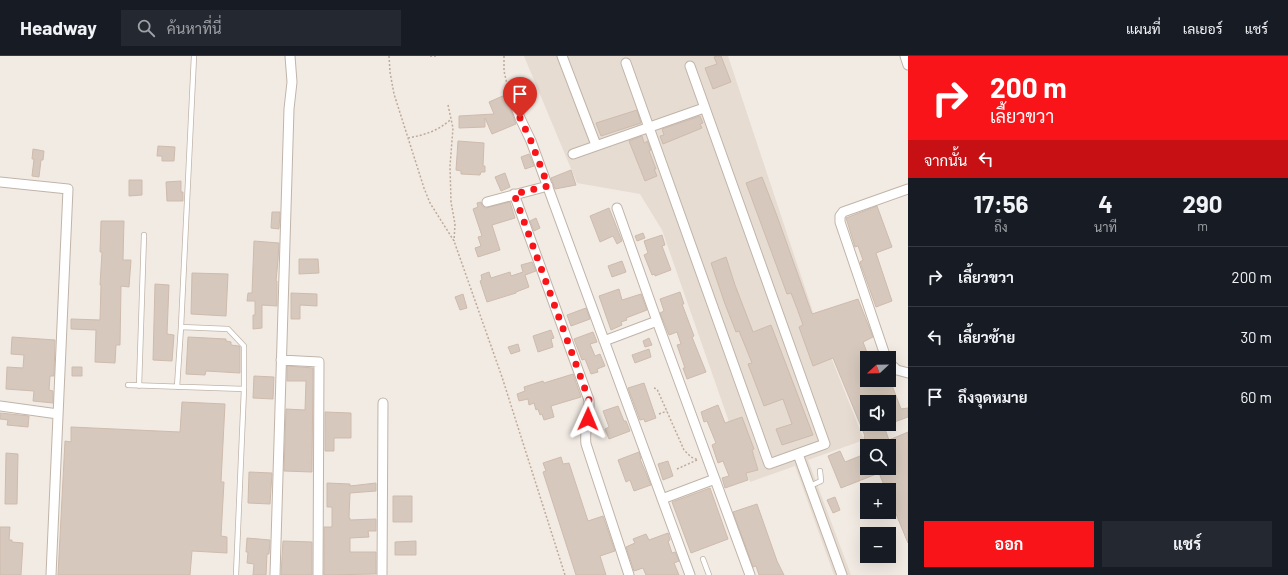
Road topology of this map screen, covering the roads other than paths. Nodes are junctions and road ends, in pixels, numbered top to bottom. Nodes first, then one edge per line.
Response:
1 (194, 56) edge
2 (290, 56) edge
3 (562, 56) edge
4 (905, 56) edge
5 (626, 64) dead end
6 (908, 65) edge
7 (690, 66) dead end
8 (510, 92) road end
9 (704, 108) junction
10 (650, 128) junction
11 (596, 145) junction
12 (573, 154) dead end
13 (0, 182) edge
14 (548, 186) junction
15 (908, 189) edge
16 (514, 194) junction
17 (488, 202) dead end
18 (617, 208) dead end
19 (144, 235) dead end
20 (657, 320) junction
21 (182, 327) junction
22 (604, 341) junction
23 (884, 351) edge
24 (282, 360) junction
25 (896, 369) edge
26 (908, 373) edge
27 (128, 386) dead end
28 (139, 386) junction
29 (177, 386) junction
30 (244, 389) junction
31 (383, 403) dead end
32 (0, 406) edge
33 (58, 414) junction
34 (798, 454) junction
35 (820, 471) dead end
36 (715, 478) junction
37 (810, 486) junction
38 (662, 499) junction
39 (703, 559) dead end
40 (51, 575) edge
41 (236, 575) edge
42 (275, 575) edge
43 (318, 575) edge
44 (382, 575) edge
45 (629, 575) edge
46 (690, 575) edge
47 (709, 575) edge
48 (750, 575) edge
49 (842, 575) edge

1 - 21 lane
2 - 24 street
3 - 11 street
4 - 6 street
5 - 10 street
7 - 9 street
8 - 14 street
9 - 10 street
9 - 34 street
10 - 11 street
10 - 34 street
11 - 12 street
13 - 33 street
14 - 16 street
14 - 22 street
15 - 23 street
16 - 17 street
16 - 45 street
18 - 20 street
19 - 28 lane
20 - 22 street
20 - 36 street
21 - 29 lane
21 - 30 lane
22 - 38 street
24 - 42 street
24 - 43 street
25 - 26 street
27 - 28 lane
28 - 29 lane
29 - 30 lane
30 - 41 lane
31 - 44 street
32 - 33 street
33 - 40 street
34 - 37 street
35 - 37 lane
36 - 38 street
36 - 48 street
37 - 49 street
38 - 46 street
39 - 47 lane

